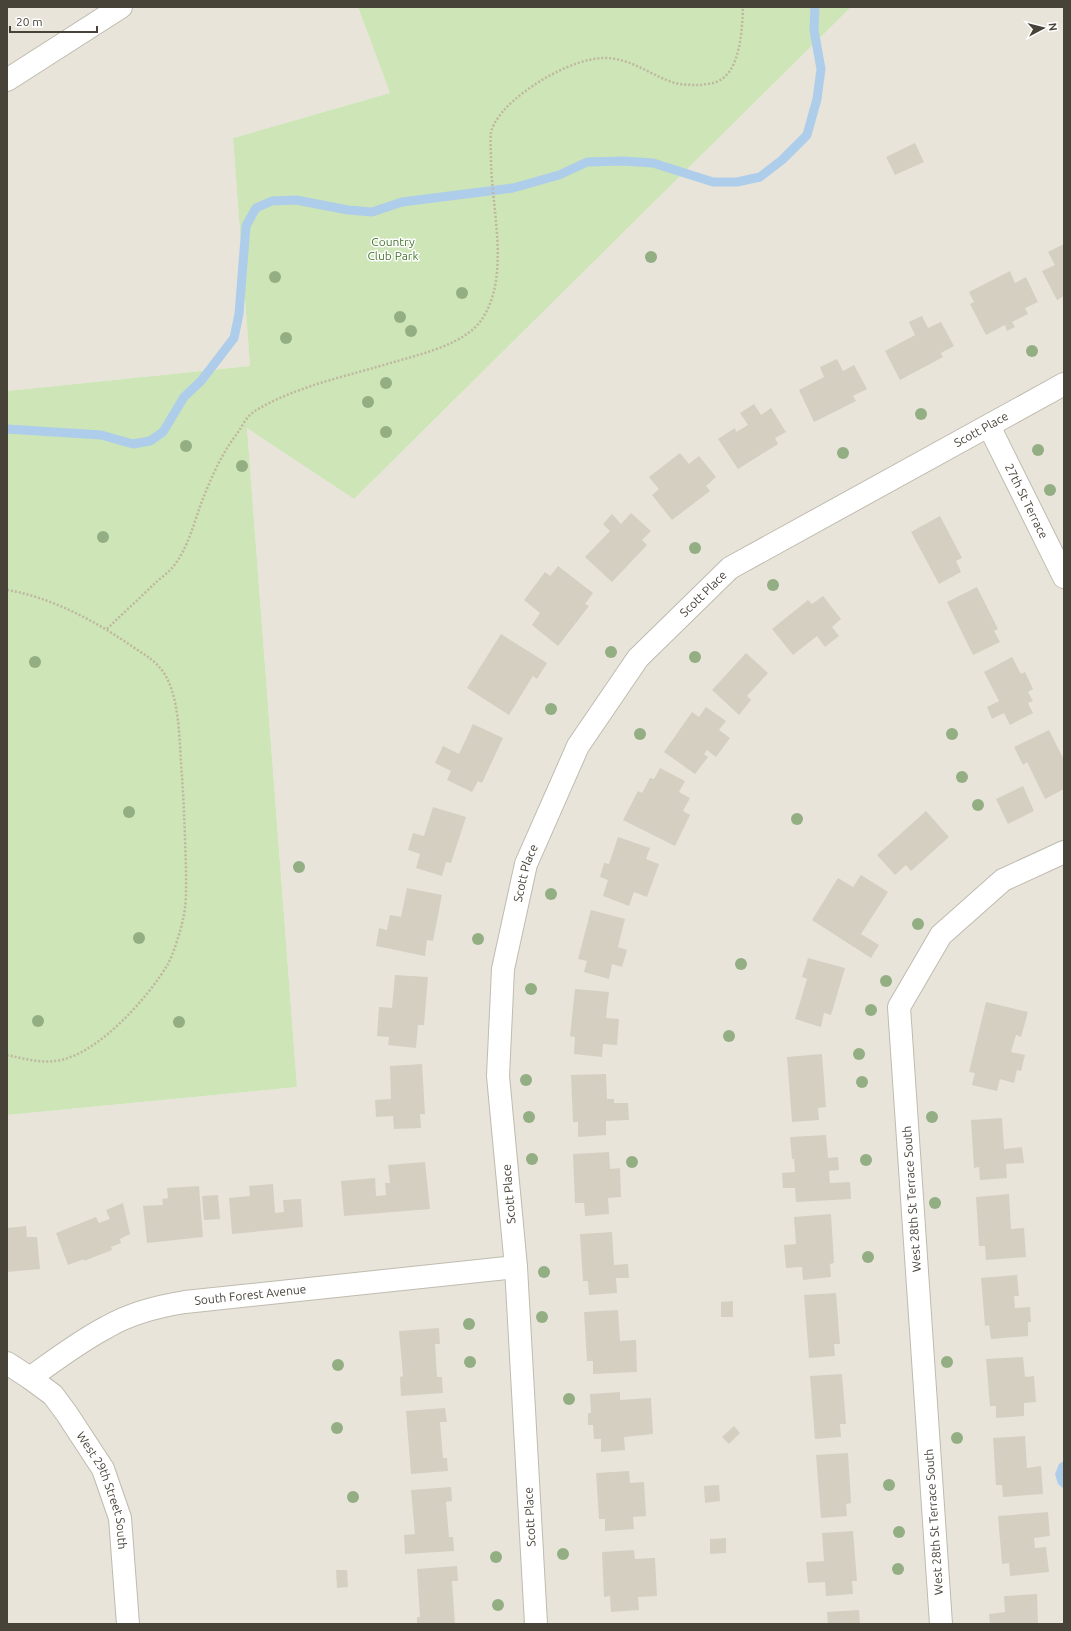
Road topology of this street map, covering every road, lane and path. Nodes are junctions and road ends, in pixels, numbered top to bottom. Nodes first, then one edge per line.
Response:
1 (121, 7) edge
2 (743, 7) edge
3 (7, 80) edge
4 (1064, 384) edge
5 (989, 426) junction
6 (1064, 577) edge
7 (7, 590) edge
8 (107, 629) junction
9 (1064, 852) edge
10 (7, 1055) edge
11 (516, 1267) junction
12 (7, 1363) edge
13 (30, 1378) junction
14 (128, 1624) edge
15 (536, 1624) edge
16 (941, 1624) edge

1 - 3 street
2 - 8 path
4 - 5 street, Scott Place
5 - 6 street, 27th St Terrace
5 - 11 street, Scott Place
7 - 8 path
8 - 10 path
9 - 16 street, West 28th St Terrace South
11 - 13 street, South Forest Avenue
11 - 15 street, Scott Place
12 - 13 street
13 - 14 street, West 29th Street South

